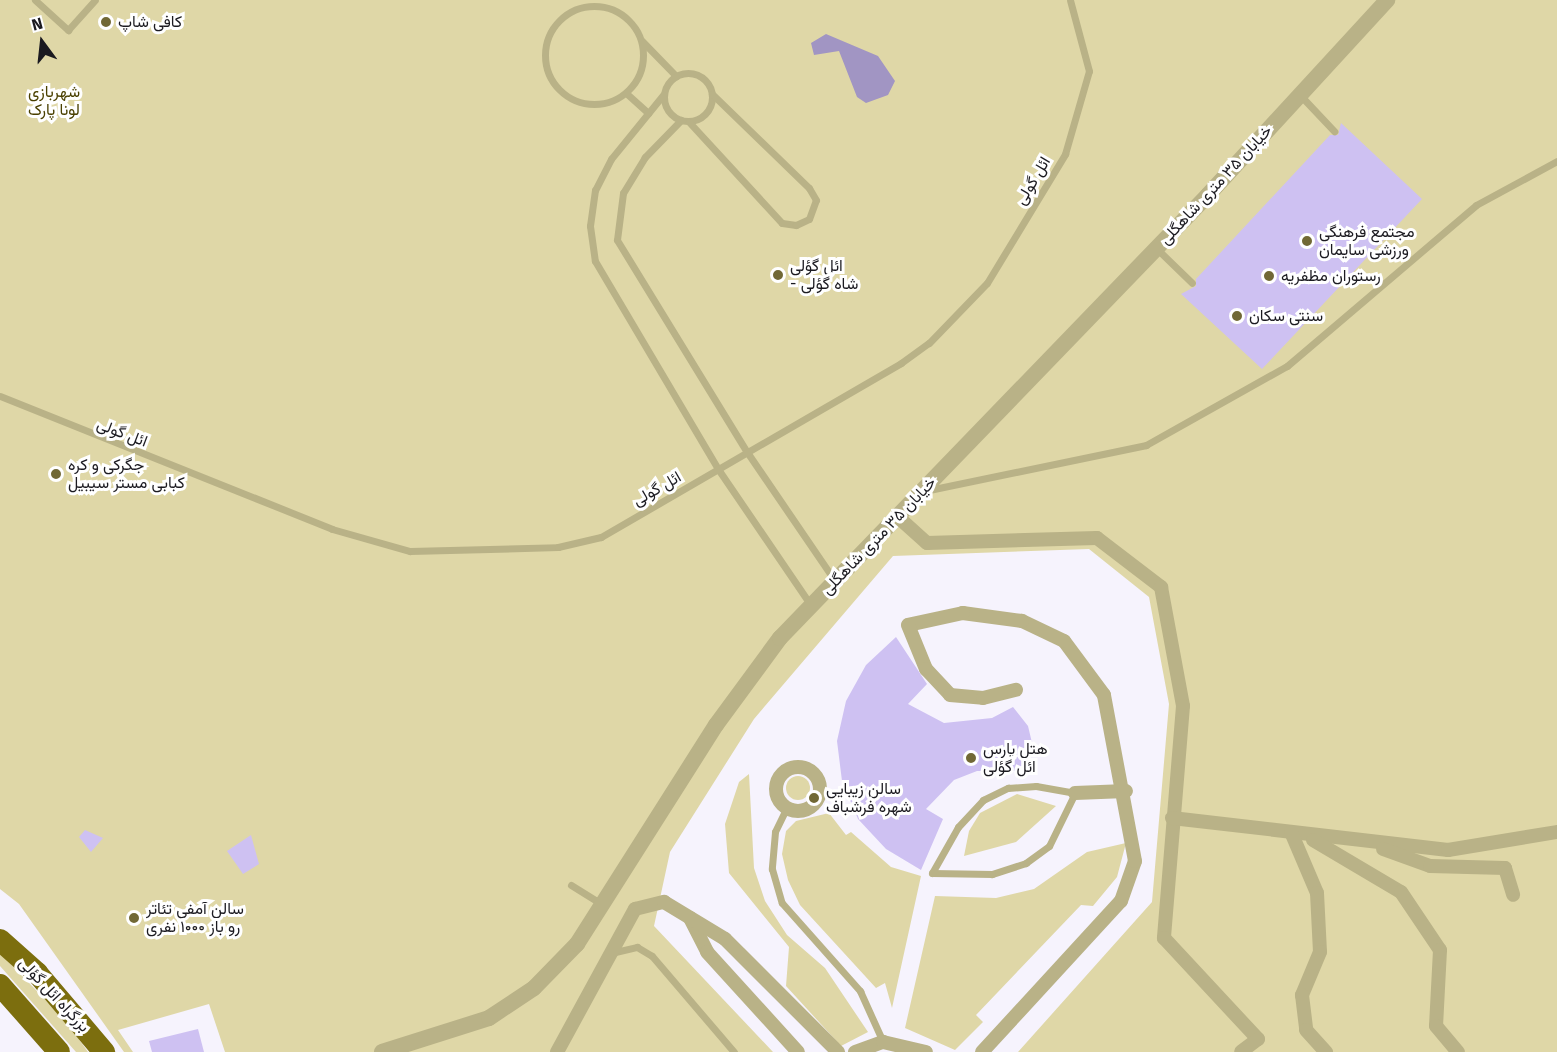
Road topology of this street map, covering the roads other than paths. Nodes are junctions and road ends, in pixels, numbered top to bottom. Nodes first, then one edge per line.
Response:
1 (35, 0) edge
2 (95, 0) edge
3 (1070, 0) edge
4 (1387, 0) edge
5 (641, 41) junction
6 (676, 76) junction
7 (626, 93) junction
8 (712, 94) junction
9 (663, 95) junction
10 (1300, 95) junction
11 (648, 113) junction
12 (685, 121) junction
13 (1334, 131) dead end
14 (1557, 160) edge
15 (1156, 248) junction
16 (1192, 283) dead end
17 (0, 396) edge
18 (747, 452) junction
19 (718, 469) junction
20 (921, 492) junction
21 (898, 517) junction
22 (835, 581) junction
23 (812, 607) junction
24 (1016, 690) dead end
25 (1126, 791) junction
26 (1075, 793) junction
27 (786, 809) dead end
28 (1172, 818) junction
29 (1291, 832) junction
30 (1557, 832) edge
31 (1353, 839) junction
32 (571, 885) dead end
33 (1513, 895) dead end
34 (602, 905) junction
35 (689, 916) junction
36 (0, 940) edge
37 (611, 953) junction
38 (0, 985) edge
39 (883, 1042) junction
40 (59, 1052) edge
41 (104, 1052) edge
42 (382, 1052) edge
43 (557, 1052) edge
44 (734, 1052) edge
45 (798, 1052) edge
46 (838, 1052) edge
47 (855, 1052) edge
48 (926, 1052) edge
49 (982, 1052) edge
50 (1241, 1052) edge
51 (1326, 1052) edge
52 (1458, 1052) edge

1 - 2 lane
3 - 18 lane, ائل گولی
4 - 10 street, خیابان ۳۵ متری شاهگلی
5 - 6 lane
5 - 7 lane
5 - 7 lane
6 - 8 lane
6 - 9 lane
7 - 11 lane
8 - 12 lane
8 - 12 lane
9 - 11 lane
9 - 12 lane
10 - 13 lane
10 - 15 street, خیابان ۳۵ متری شاهگلی
11 - 19 lane
12 - 18 lane
14 - 20 lane
15 - 16 lane
15 - 20 street, خیابان ۳۵ متری شاهگلی
17 - 19 lane, ائل گولی
18 - 19 lane, ائل گولی
18 - 22 lane
19 - 23 lane
20 - 21 street, خیابان ۳۵ متری شاهگلی
21 - 22 street, خیابان ۳۵ متری شاهگلی
21 - 28 street
22 - 23 street, خیابان ۳۵ متری شاهگلی
23 - 34 street, خیابان ۳۵ متری شاهگلی
24 - 25 street
25 - 26 street
25 - 49 street
26 - 26 lane
27 - 39 lane
28 - 29 street
28 - 50 street
29 - 31 street
29 - 51 street
29 - 52 street
30 - 31 street
31 - 33 street
32 - 34 lane
34 - 42 street, خیابان ۳۵ متری شاهگلی
35 - 37 street
35 - 45 street
35 - 46 street
36 - 41 highway, بزرگراه ائل گؤلی
37 - 43 street
37 - 44 lane
38 - 40 highway, بزرگراه ائل گؤلی
39 - 47 street
39 - 48 street

